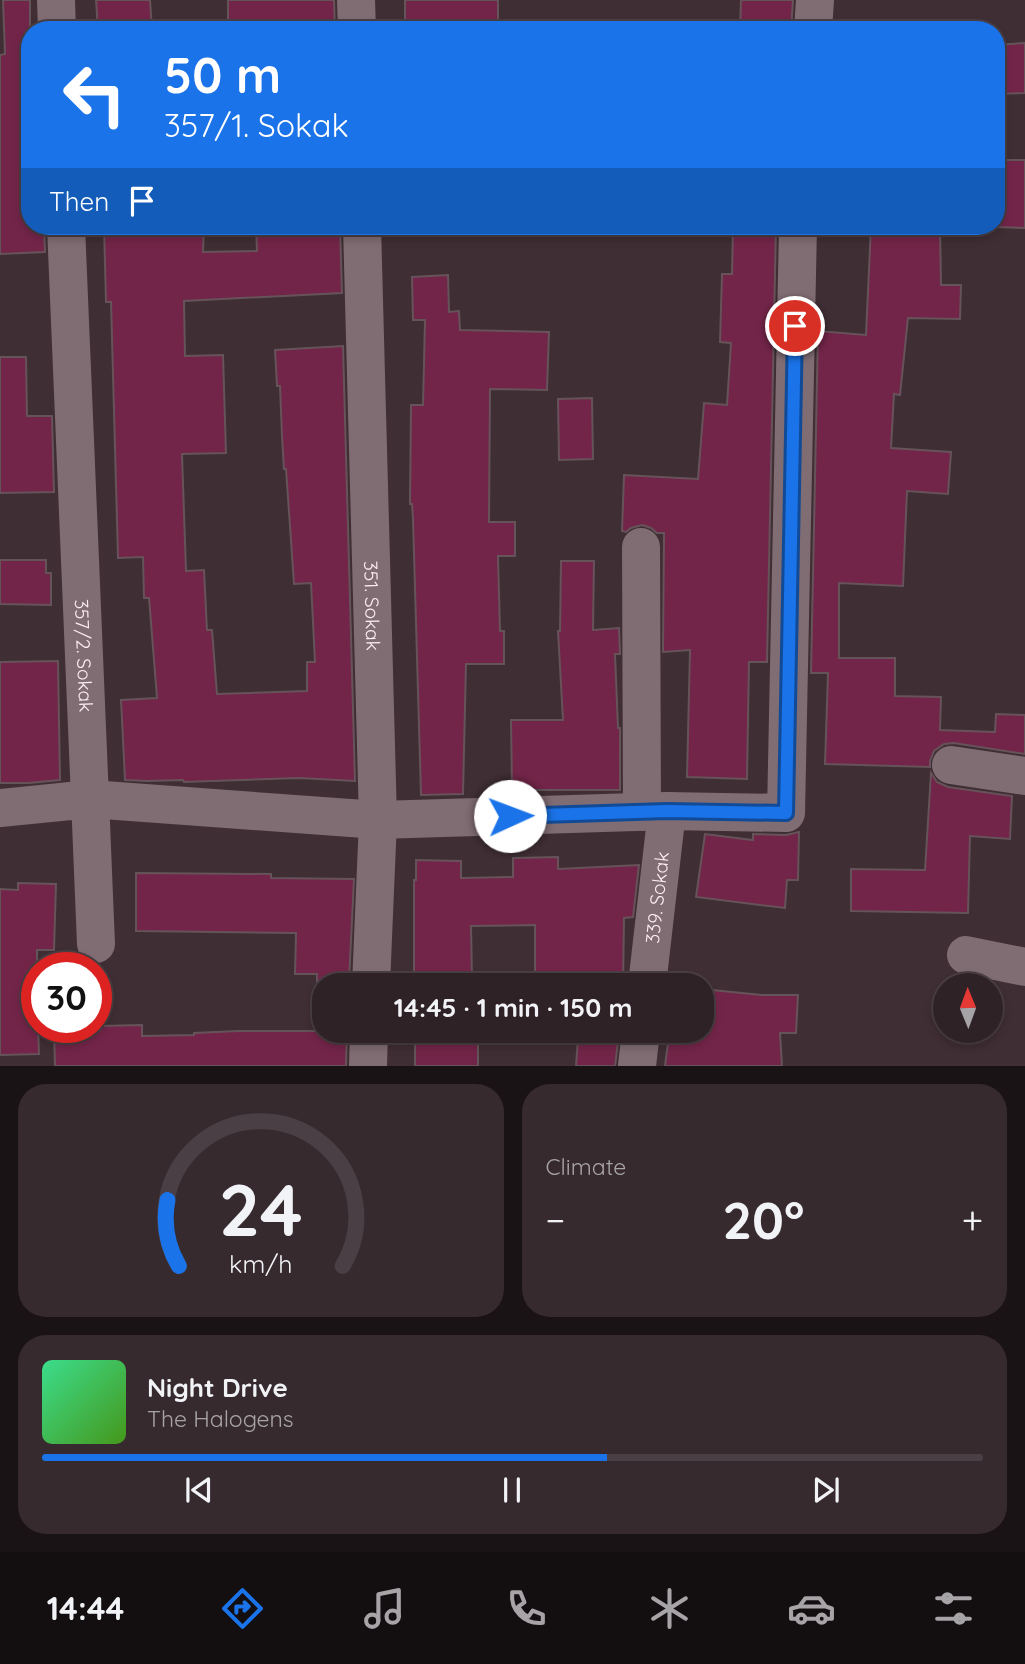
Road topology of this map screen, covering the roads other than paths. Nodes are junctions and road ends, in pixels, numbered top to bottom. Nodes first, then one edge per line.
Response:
1 (56, 0) edge
2 (356, 0) edge
3 (815, 0) edge
4 (57, 21) edge
5 (357, 21) edge
6 (814, 21) edge
7 (66, 235) edge
8 (362, 235) edge
9 (798, 235) edge
10 (641, 547) dead end
11 (951, 765) dead end
12 (1025, 776) edge
13 (90, 799) junction
14 (0, 808) edge
15 (655, 812) junction
16 (378, 820) junction
17 (96, 944) dead end
18 (967, 955) dead end
19 (1025, 967) edge
20 (372, 973) edge
21 (648, 973) edge
22 (369, 1043) edge
23 (640, 1043) edge
24 (368, 1066) edge
25 (637, 1066) edge

1 - 4 street
2 - 5 street
3 - 6 street
7 - 13 street, 357/2. Sokak
8 - 16 street, 351. Sokak
9 - 15 street
10 - 15 street, 339. Sokak
11 - 12 street
13 - 14 street
13 - 16 street
13 - 17 street, 357/2. Sokak
15 - 16 street
15 - 21 street, 339. Sokak
16 - 20 street, 351. Sokak
18 - 19 street
22 - 24 street
23 - 25 street

